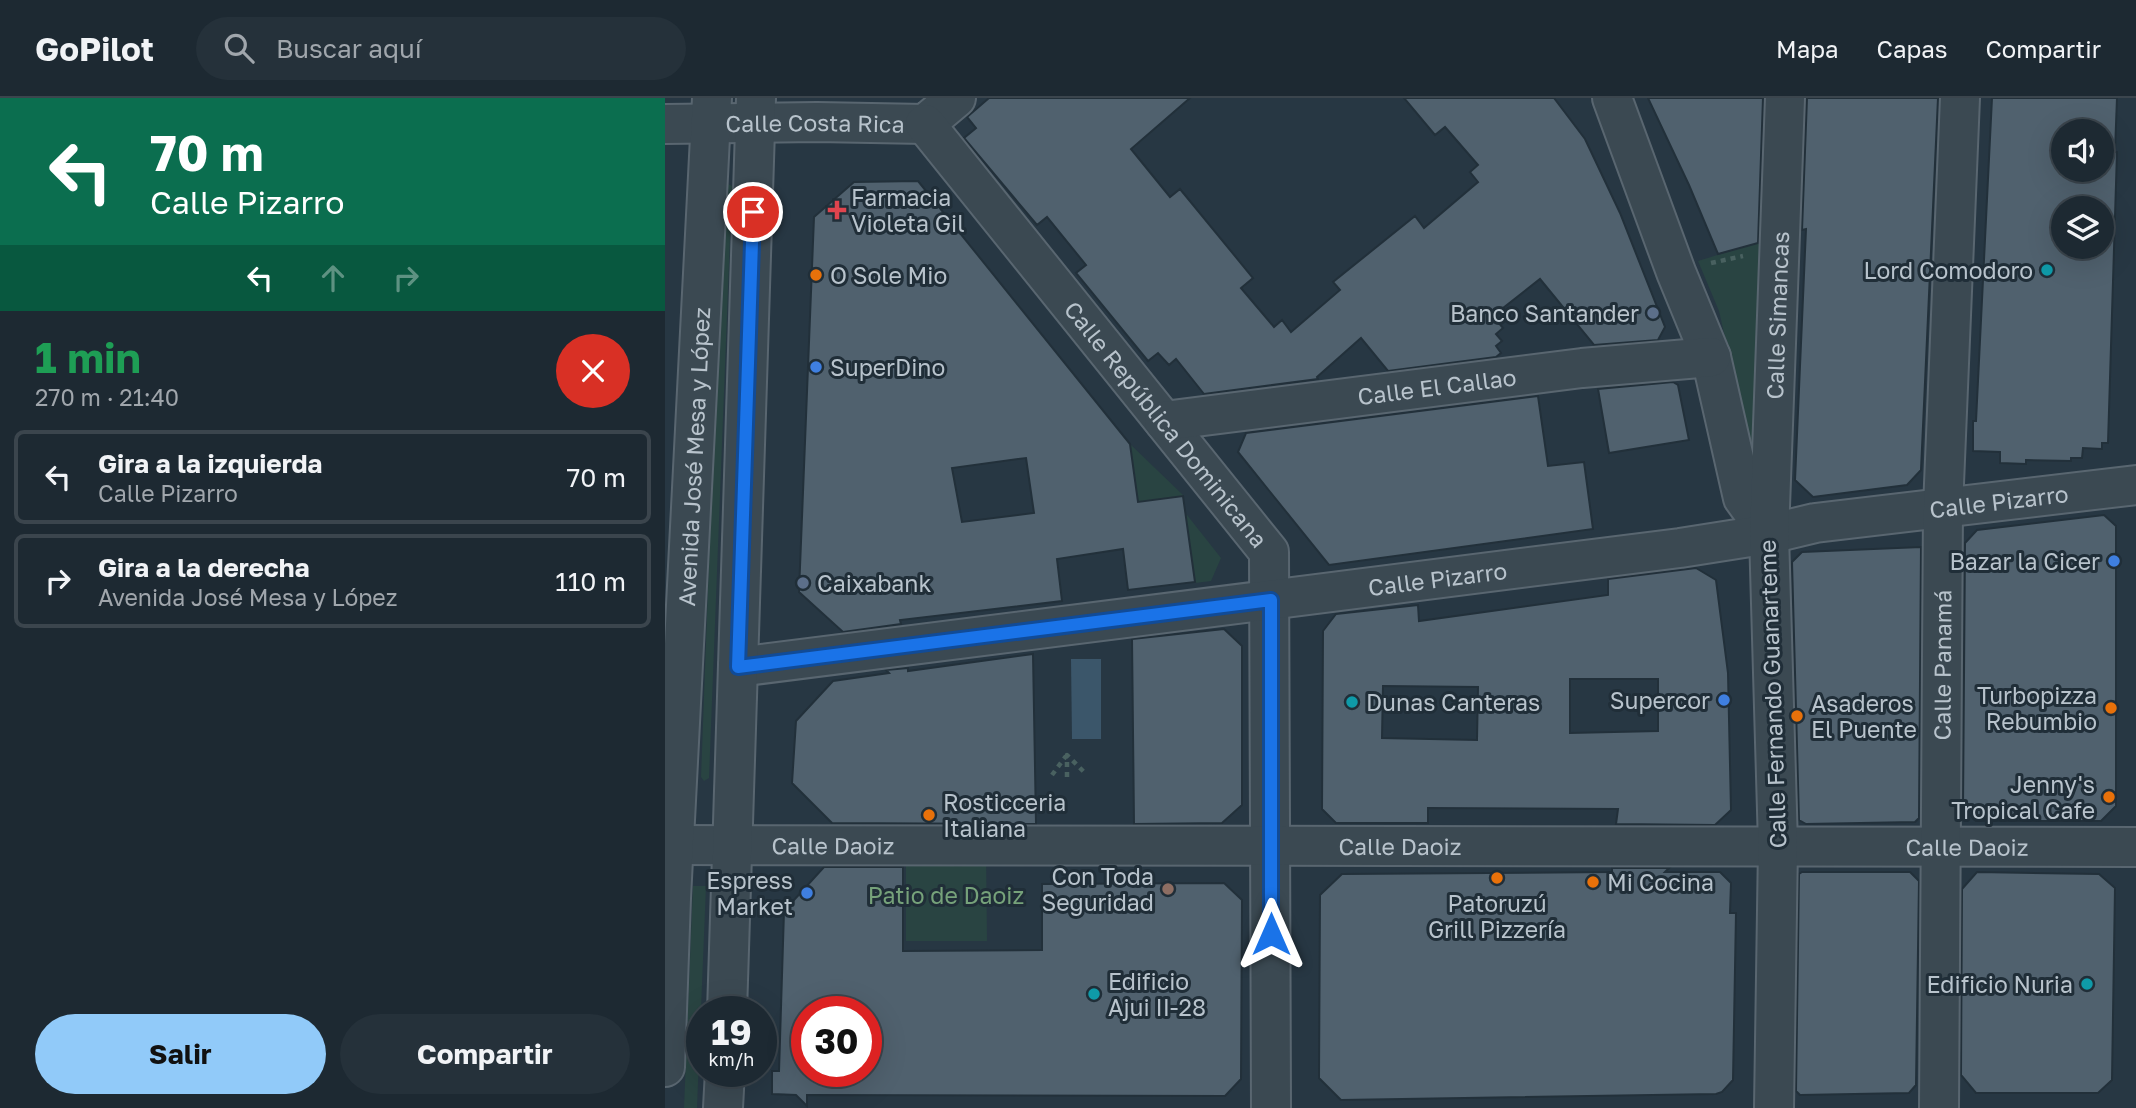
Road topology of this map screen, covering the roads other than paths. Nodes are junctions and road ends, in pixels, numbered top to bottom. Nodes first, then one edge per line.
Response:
1 (956, 98) edge
2 (1612, 98) edge
3 (1785, 98) edge
4 (1961, 98) edge
5 (712, 110) edge
6 (756, 110) edge
7 (665, 124) edge
8 (925, 124) junction
9 (1711, 357) junction
10 (1164, 421) junction
11 (2136, 485) edge
12 (1943, 508) junction
13 (1769, 534) junction
14 (1271, 600) junction
15 (738, 667) junction
16 (670, 844) edge
17 (1778, 845) junction
18 (1943, 845) junction
19 (733, 846) junction
20 (1269, 846) junction
21 (2136, 847) edge
22 (728, 996) edge
23 (665, 1067) edge
24 (724, 1087) edge
25 (723, 1108) edge
26 (1271, 1108) edge
27 (1775, 1108) edge
28 (1939, 1108) edge

1 - 8 street, Calle Costa Rica
2 - 9 street, Calle Fernando Guanarteme
3 - 13 street, Calle Simancas
4 - 12 street, Calle Panamá
5 - 6 street, Calle Costa Rica
5 - 7 street, Calle Costa Rica
5 - 16 street, Avenida José Mesa y López
6 - 8 street, Calle Costa Rica
6 - 15 street, Avenida José Mesa y López
8 - 10 street, Calle República Dominicana
9 - 10 street, Calle El Callao
9 - 13 street, Calle Fernando Guanarteme
10 - 14 street, Calle República Dominicana
11 - 12 street, Calle Pizarro
12 - 13 street, Calle Pizarro
12 - 18 street, Calle Panamá
13 - 14 street, Calle Pizarro
13 - 17 street, Calle Fernando Guanarteme
14 - 15 street, Calle Pizarro
14 - 20 street, Calle República Dominicana
15 - 19 street, Avenida José Mesa y López
16 - 19 street, Calle Daoiz
16 - 23 street, Avenida José Mesa y López
17 - 18 street, Calle Daoiz
17 - 20 street, Calle Daoiz
17 - 27 street, Calle Fernando Guanarteme
18 - 21 street, Calle Daoiz
18 - 28 street, Calle Panamá
19 - 20 street, Calle Daoiz
19 - 22 street, Avenida José Mesa y López
20 - 26 street, Calle República Dominicana
24 - 25 street

